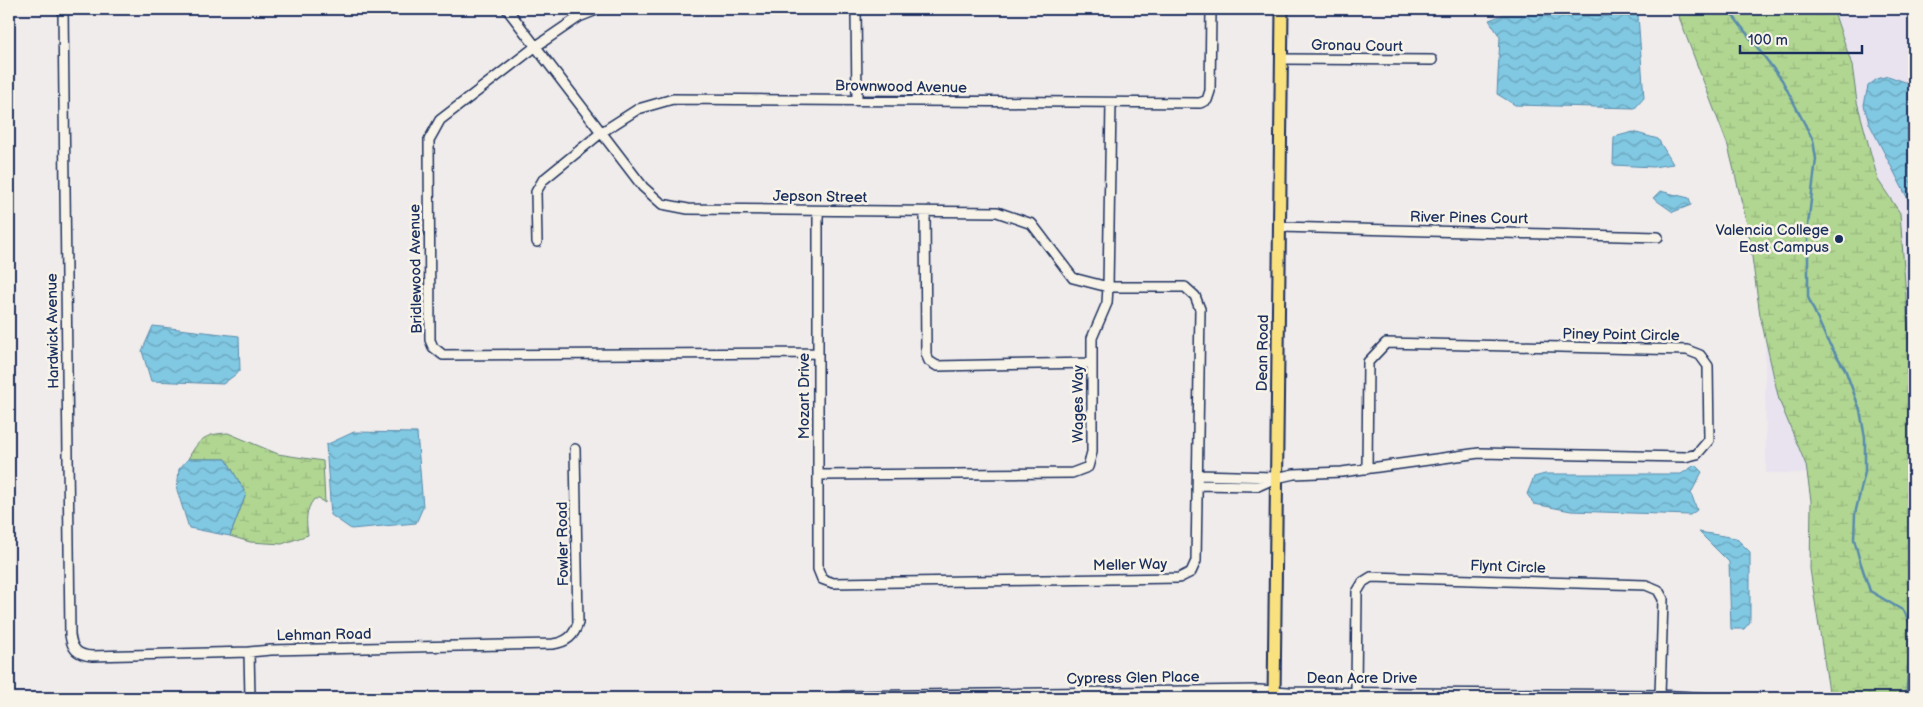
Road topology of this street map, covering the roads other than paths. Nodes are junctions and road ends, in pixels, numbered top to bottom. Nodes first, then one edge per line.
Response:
1 (63, 9) edge
2 (506, 9) edge
3 (599, 9) edge
4 (856, 9) edge
5 (1211, 9) edge
6 (1282, 9) edge
7 (535, 47) junction
8 (1281, 59) junction
9 (1432, 60) dead end
10 (857, 100) junction
11 (1111, 103) junction
12 (602, 132) junction
13 (818, 212) junction
14 (925, 212) junction
15 (1280, 227) junction
16 (1658, 237) dead end
17 (537, 242) dead end
18 (1108, 287) junction
19 (1195, 296) joint
20 (817, 353) junction
21 (1092, 364) junction
22 (575, 449) dead end
23 (1367, 469) junction
24 (818, 476) junction
25 (1276, 478) junction
26 (1198, 480) junction
27 (822, 579) joint
28 (572, 636) joint
29 (76, 651) joint
30 (250, 652) junction
31 (1356, 692) junction
32 (1274, 694) edge
33 (1660, 695) junction
34 (843, 696) dead end
35 (250, 698) edge
36 (1708, 698) edge

1 - 29 street, Hardwick Avenue
2 - 7 street, Jepson Street
3 - 7 street, Bridlewood Avenue
4 - 10 street
5 - 11 street, Brownwood Avenue
6 - 8 main road, Dean Road
7 - 12 street, Jepson Street
7 - 20 street, Bridlewood Avenue
8 - 9 street, Gronau Court
8 - 15 main road, Dean Road
10 - 11 street, Brownwood Avenue
10 - 12 street, Brownwood Avenue
11 - 18 street, Wages Way
12 - 13 street, Jepson Street
12 - 17 street, Brownwood Avenue
13 - 14 street, Jepson Street
13 - 20 street, Mozart Drive
14 - 18 street, Jepson Street
14 - 21 street
15 - 16 street, River Pines Court
15 - 25 main road, Dean Road
18 - 19 street, Jepson Street
18 - 21 street, Wages Way
19 - 26 street, Meller Way
20 - 24 street, Mozart Drive
21 - 24 street, Wages Way
22 - 28 street, Fowler Road
23 - 23 street, Piney Point Circle
23 - 25 street, Piney Point Circle
24 - 27 street, Mozart Drive
25 - 26 street, Piney Point Circle
25 - 32 main road, Dean Road
26 - 27 street, Meller Way
28 - 30 street, Lehman Road
29 - 30 street, Lehman Road
30 - 35 street
31 - 32 street, Dean Acre Drive
31 - 33 street, Dean Acre Drive
31 - 33 street, Flynt Circle
32 - 34 street, Cypress Glen Place
33 - 36 street, Dean Acre Drive

